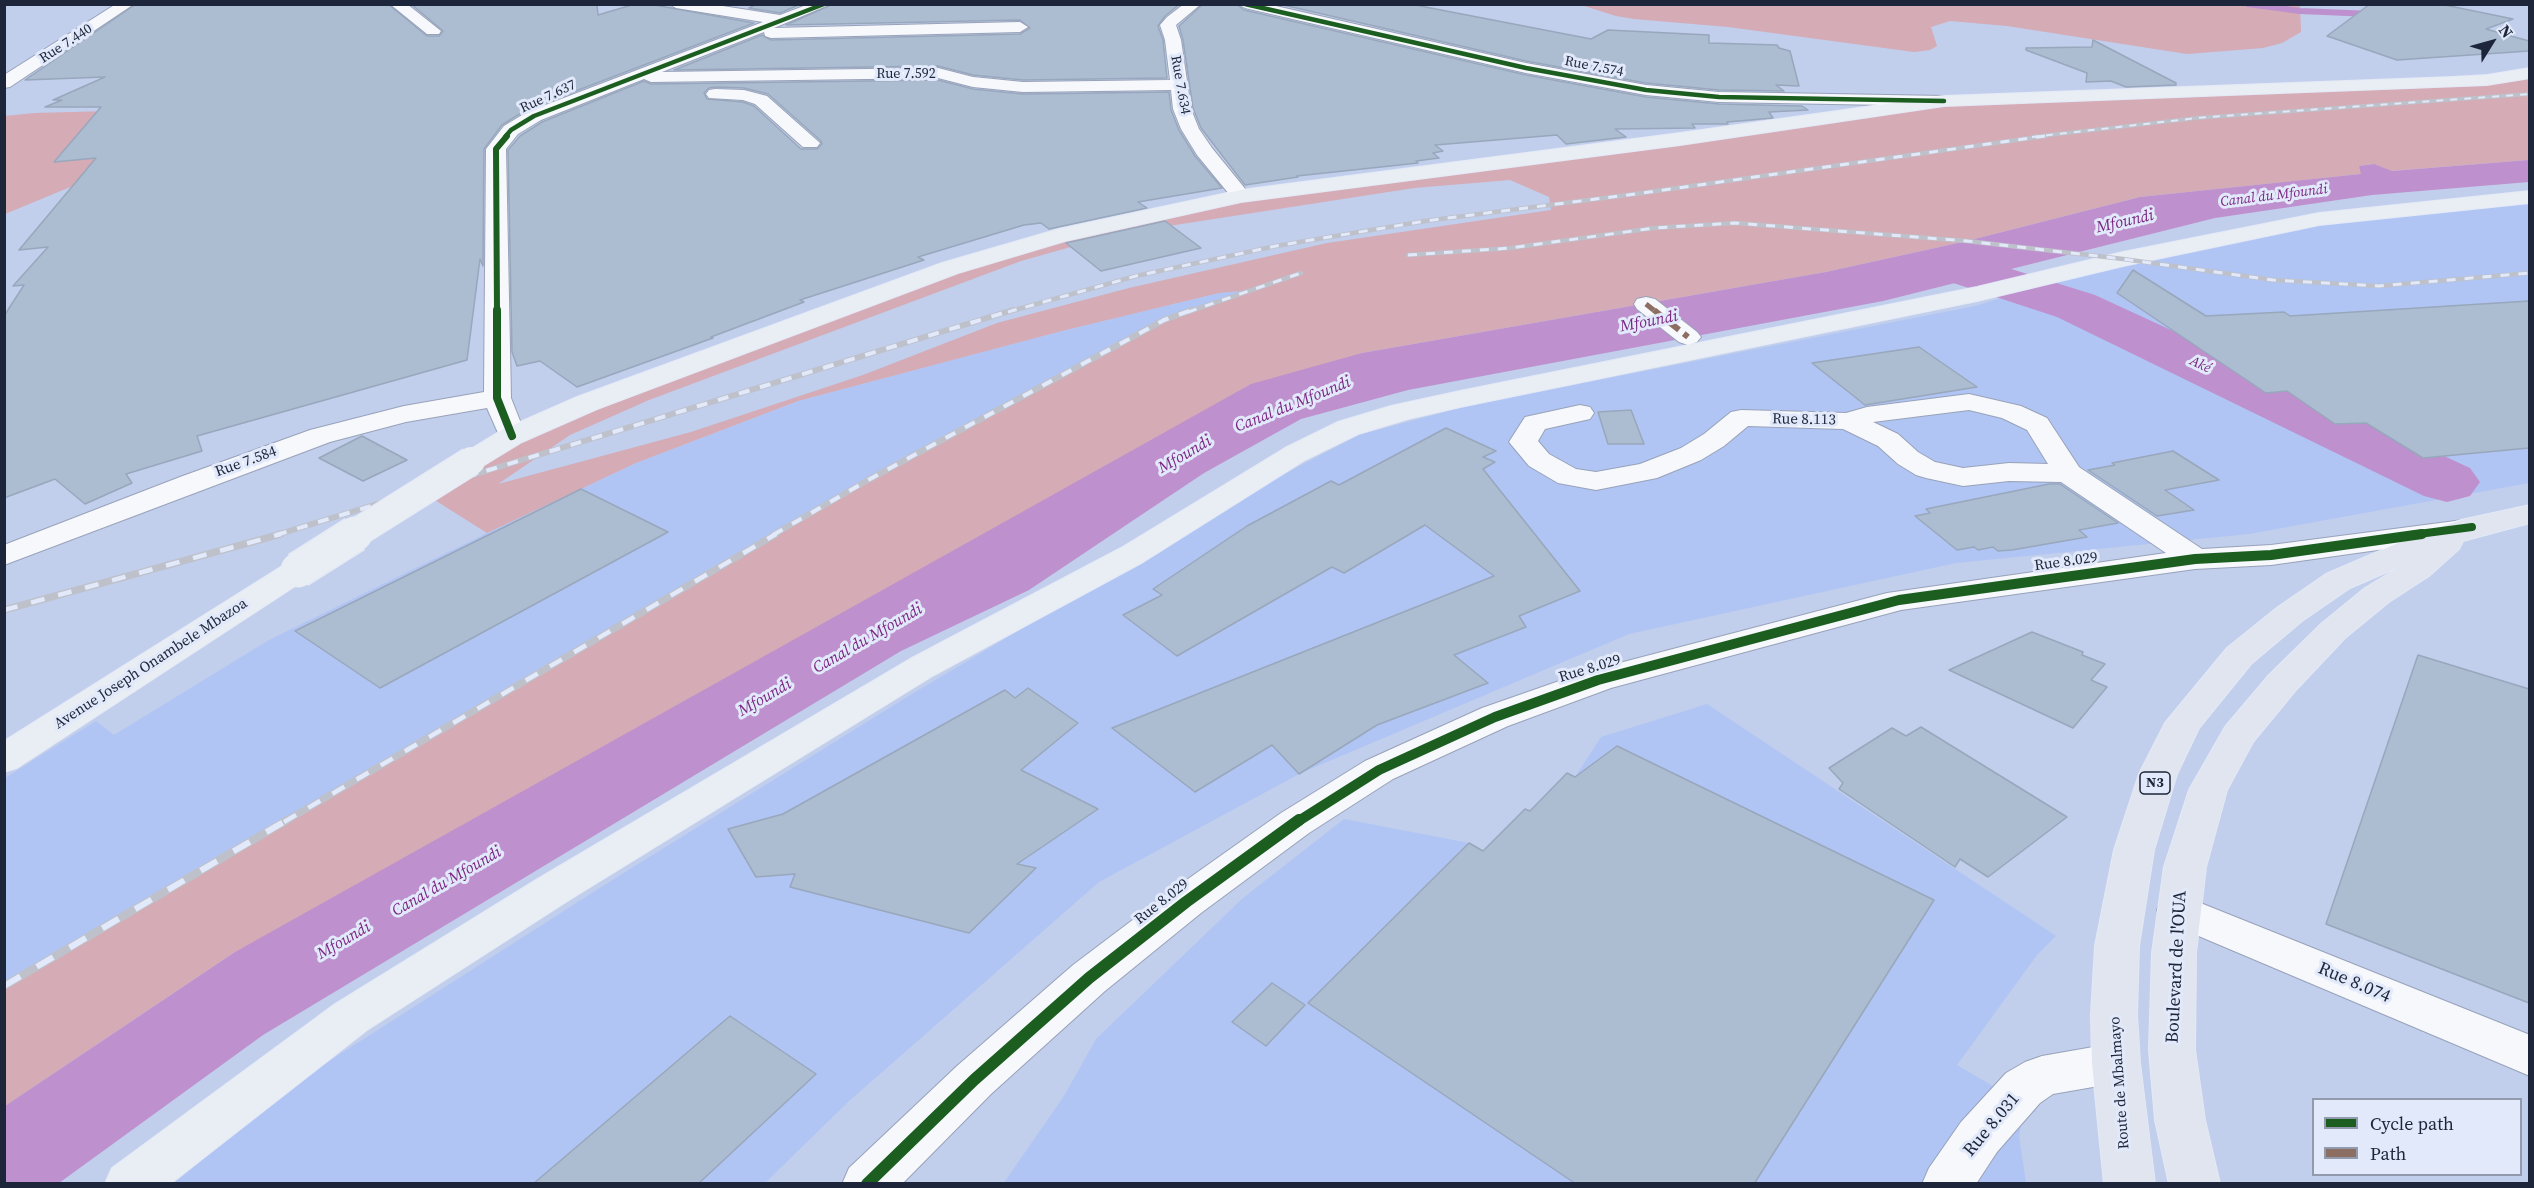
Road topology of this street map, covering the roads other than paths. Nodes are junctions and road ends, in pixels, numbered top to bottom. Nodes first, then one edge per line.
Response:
1 (127, 4) edge
2 (397, 4) edge
3 (676, 4) edge
4 (824, 4) edge
5 (1194, 4) edge
6 (1245, 4) edge
7 (782, 20) junction
8 (1020, 27) dead end
9 (433, 31) dead end
10 (746, 33) junction
11 (2529, 73) edge
12 (4, 83) edge
13 (1179, 85) junction
14 (634, 86) junction
15 (659, 94) dead end
16 (1944, 101) junction
17 (810, 143) dead end
18 (1241, 196) junction
19 (2529, 197) edge
20 (1646, 304) dead end
21 (1688, 337) dead end
22 (497, 398) junction
23 (1580, 413) dead end
24 (1848, 421) junction
25 (512, 436) junction
26 (2068, 473) junction
27 (2529, 514) edge
28 (2465, 530) junction
29 (4, 556) edge
30 (2195, 559) junction
31 (4, 759) edge
32 (2178, 910) junction
33 (2529, 1056) edge
34 (2116, 1063) junction
35 (130, 1184) edge
36 (867, 1184) edge
37 (1947, 1184) edge
38 (2130, 1184) edge
39 (2196, 1184) edge

1 - 12 street, Rue 7.440
2 - 9 street
3 - 7 street
4 - 7 street, Rue 7.637
5 - 13 street, Rue 7.634
6 - 16 street, Rue 7.574
7 - 10 street, Rue 7.637
8 - 10 street
10 - 14 street, Rue 7.637
11 - 16 main road, Avenue Joseph Onambele Mbazoa
13 - 14 street, Rue 7.592
13 - 18 street, Rue 7.634
14 - 22 street, Rue 7.637
15 - 17 street
16 - 18 main road, Avenue Joseph Onambele Mbazoa
18 - 25 main road, Avenue Joseph Onambele Mbazoa
19 - 35 main road
20 - 21 street
22 - 25 street, Rue 7.637
22 - 29 street, Rue 7.584
23 - 24 street, Rue 8.113
24 - 26 street
24 - 26 street, Rue 8.113
25 - 31 main road, Avenue Joseph Onambele Mbazoa, bridge
26 - 30 street, Rue 8.113
27 - 28 highway, N3
28 - 30 street, Rue 8.029
28 - 32 highway, Boulevard de l'OUA / N3
28 - 34 highway, Route de Mbalmayo / N3
30 - 36 street, Rue 8.029
32 - 33 street, Rue 8.074
32 - 39 highway, Boulevard de l'OUA / N3
34 - 37 street, Rue 8.031
34 - 38 highway, Route de Mbalmayo / N3

